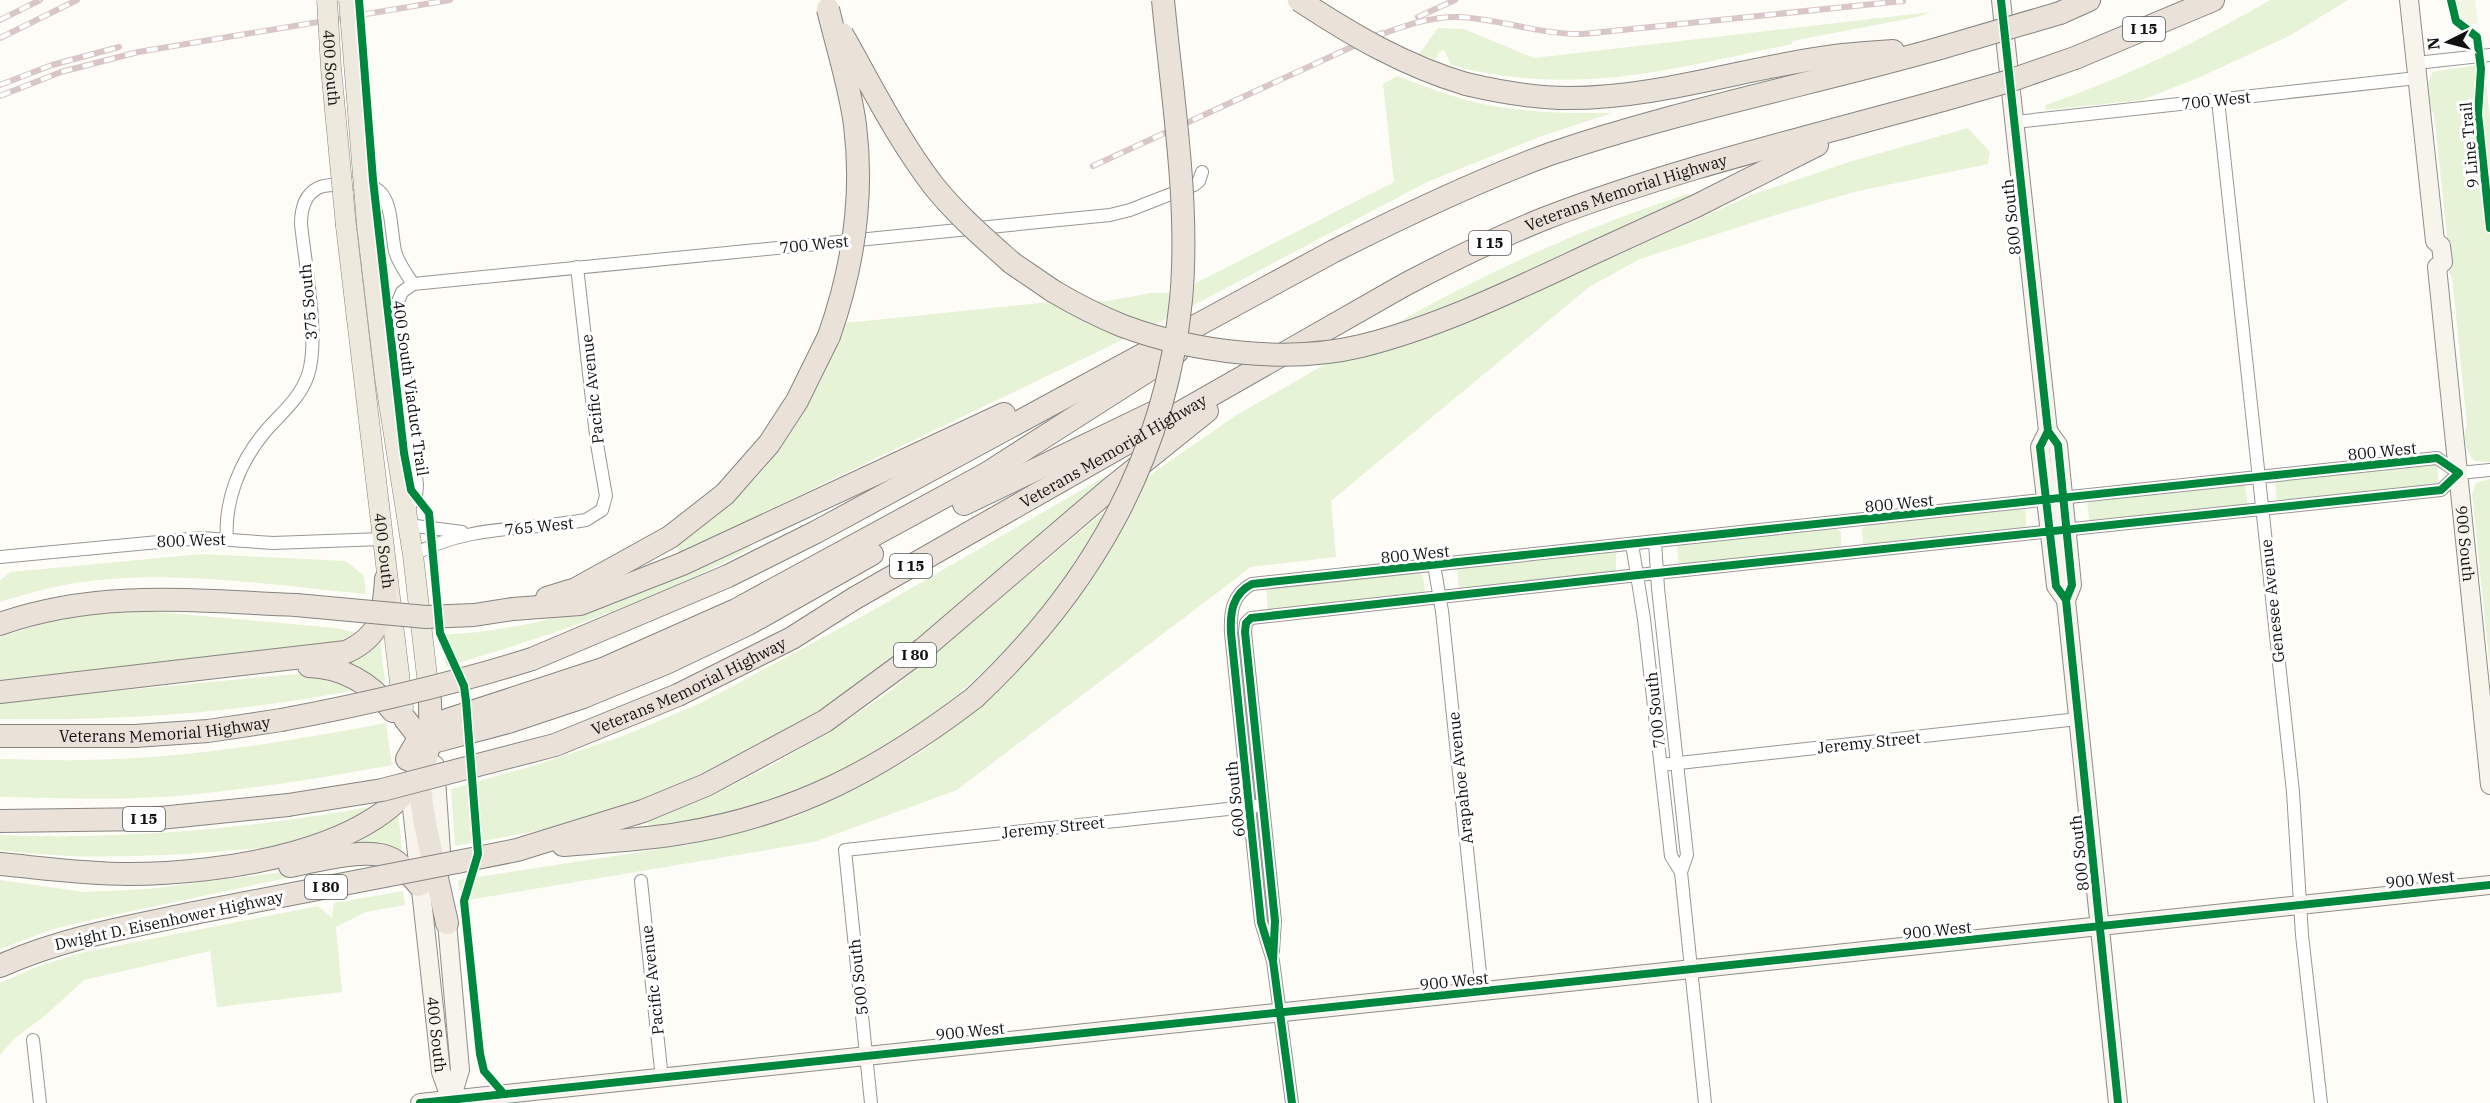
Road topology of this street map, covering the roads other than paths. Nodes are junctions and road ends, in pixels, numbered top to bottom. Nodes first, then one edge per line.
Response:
1 (327, 0) edge
2 (349, 0) edge
3 (1163, 0) edge
4 (1299, 0) edge
5 (2001, 0) edge
6 (2089, 0) edge
7 (2213, 0) edge
8 (2409, 0) edge
9 (826, 4) edge
10 (1937, 49) junction
11 (2490, 55) edge
12 (2416, 71) junction
13 (2218, 100) junction
14 (2015, 122) junction
15 (1862, 123) junction
16 (1202, 172) dead end
17 (1334, 251) junction
18 (577, 267) junction
19 (413, 284) junction
20 (1197, 326) junction
21 (1324, 332) junction
22 (1259, 369) junction
23 (2490, 470) edge
24 (2459, 473) junction
25 (2259, 478) junction
26 (2055, 500) junction
27 (602, 510) joint
28 (2262, 510) junction
29 (407, 518) junction
30 (2058, 531) junction
31 (472, 533) junction
32 (227, 538) junction
33 (382, 539) junction
34 (1655, 542) junction
35 (1632, 544) junction
36 (412, 555) junction
37 (0, 557) edge
38 (1434, 565) junction
39 (1657, 573) junction
40 (1638, 574) junction
41 (386, 579) junction
42 (1441, 597) junction
43 (513, 609) junction
44 (0, 624) edge
45 (1231, 633) joint
46 (1666, 665) junction
47 (1650, 666) junction
48 (225, 668) junction
49 (0, 692) edge
50 (430, 701) joint
51 (2078, 719) junction
52 (0, 736) edge
53 (418, 745) junction
54 (1677, 763) junction
55 (1661, 765) junction
56 (2490, 785) edge
57 (1262, 805) junction
58 (1249, 806) junction
59 (0, 821) edge
60 (517, 850) junction
61 (844, 850) joint
62 (256, 862) junction
63 (0, 864) edge
64 (1681, 872) junction
65 (641, 881) dead end
66 (419, 885) junction
67 (2490, 885) edge
68 (2302, 906) junction
69 (447, 923) junction
70 (2100, 927) junction
71 (1273, 961) junction
72 (0, 966) edge
73 (1691, 970) junction
74 (1482, 992) junction
75 (1279, 1014) junction
76 (33, 1040) dead end
77 (866, 1057) junction
78 (662, 1079) junction
79 (451, 1101) edge
80 (40, 1103) edge
81 (420, 1103) edge
82 (871, 1103) edge
83 (1292, 1103) edge
84 (1705, 1103) edge
85 (2118, 1103) edge
86 (2321, 1103) edge

1 - 33 main road, 400 South, bridge
2 - 29 main road, 400 South, bridge
3 - 60 highway, bridge
4 - 10 highway, bridge
5 - 14 main road, 800 South
6 - 10 highway, Veterans Memorial Highway, bridge
7 - 15 highway, Veterans Memorial Highway / I 15, bridge
8 - 12 main road, 900 South
9 - 15 highway, bridge
9 - 43 highway, bridge
10 - 17 highway, Veterans Memorial Highway
11 - 12 street, 700 West
12 - 13 street, 700 West
12 - 24 main road, 900 South
13 - 14 street, 700 West
13 - 25 street, Genesee Avenue
14 - 26 main road, 800 South
15 - 21 highway, Veterans Memorial Highway / I 15
16 - 18 street, 700 West
17 - 20 highway, Veterans Memorial Highway
17 - 53 highway
18 - 19 street, 700 West
18 - 27 street, Pacific Avenue
19 - 29 street, 400 South
19 - 32 street, 375 South
20 - 43 highway
20 - 52 highway, Veterans Memorial Highway, bridge
21 - 22 highway, Veterans Memorial Highway / I 15
21 - 53 highway
22 - 59 highway, Veterans Memorial Highway / I 15, bridge
22 - 60 highway, I 80
23 - 24 street
24 - 25 street, 800 West
24 - 28 street
24 - 56 main road, 900 South
25 - 26 street, 800 West
25 - 28 street, Genesee Avenue
26 - 30 main road, 800 South
26 - 34 street, 800 West
27 - 31 street, 765 West
28 - 30 street
28 - 68 street, Genesee Avenue
29 - 31 street, 765 West
29 - 36 main road, 400 South
30 - 39 street
30 - 51 main road, 800 South
31 - 36 street, 765 West
32 - 33 street, 800 West
32 - 37 street, 800 West
33 - 41 main road, 400 South
34 - 35 street, 800 West
34 - 39 street, 700 South
35 - 38 street, 800 West
35 - 40 street, 700 South
36 - 50 main road, 400 South
38 - 42 street, Arapahoe Avenue
38 - 45 street, 800 West
39 - 40 street
39 - 46 street, 700 South
40 - 42 street
40 - 47 street, 700 South
41 - 48 highway
41 - 53 main road, 400 South
42 - 57 street, 600 South
42 - 74 street, Arapahoe Avenue
43 - 44 highway, bridge
45 - 58 street, 600 South
46 - 47 street
46 - 54 street, 700 South
47 - 55 street, 700 South
48 - 49 highway
48 - 53 highway
50 - 53 highway
51 - 54 street, Jeremy Street
51 - 70 main road, 800 South
53 - 62 highway
53 - 66 main road, 400 South
53 - 69 main road, 400 South
53 - 69 highway
54 - 55 street, Jeremy Street
54 - 64 street, 700 South
55 - 64 street, 700 South
57 - 58 street, Jeremy Street
57 - 71 street, 600 South
58 - 61 street, Jeremy Street
58 - 71 street, 600 South
60 - 72 highway, Dwight D. Eisenhower Highway / I 80, bridge
61 - 77 street, 500 South
62 - 63 highway
62 - 66 highway
64 - 73 street, 700 South
65 - 78 street, Pacific Avenue
66 - 79 main road, 400 South
67 - 68 main road, 900 West
68 - 70 main road, 900 West
68 - 86 street, Genesee Avenue
69 - 79 main road, 400 South
70 - 73 main road, 900 West
70 - 85 main road, 800 South
71 - 75 street, 600 South
73 - 74 main road, 900 West
73 - 84 street, 700 South
74 - 75 main road, 900 West
75 - 77 main road, 900 West
75 - 83 street, 600 South
76 - 80 street
77 - 78 main road, 900 West
77 - 82 street, 500 South
78 - 79 main road, 900 West
79 - 81 main road, 900 West

